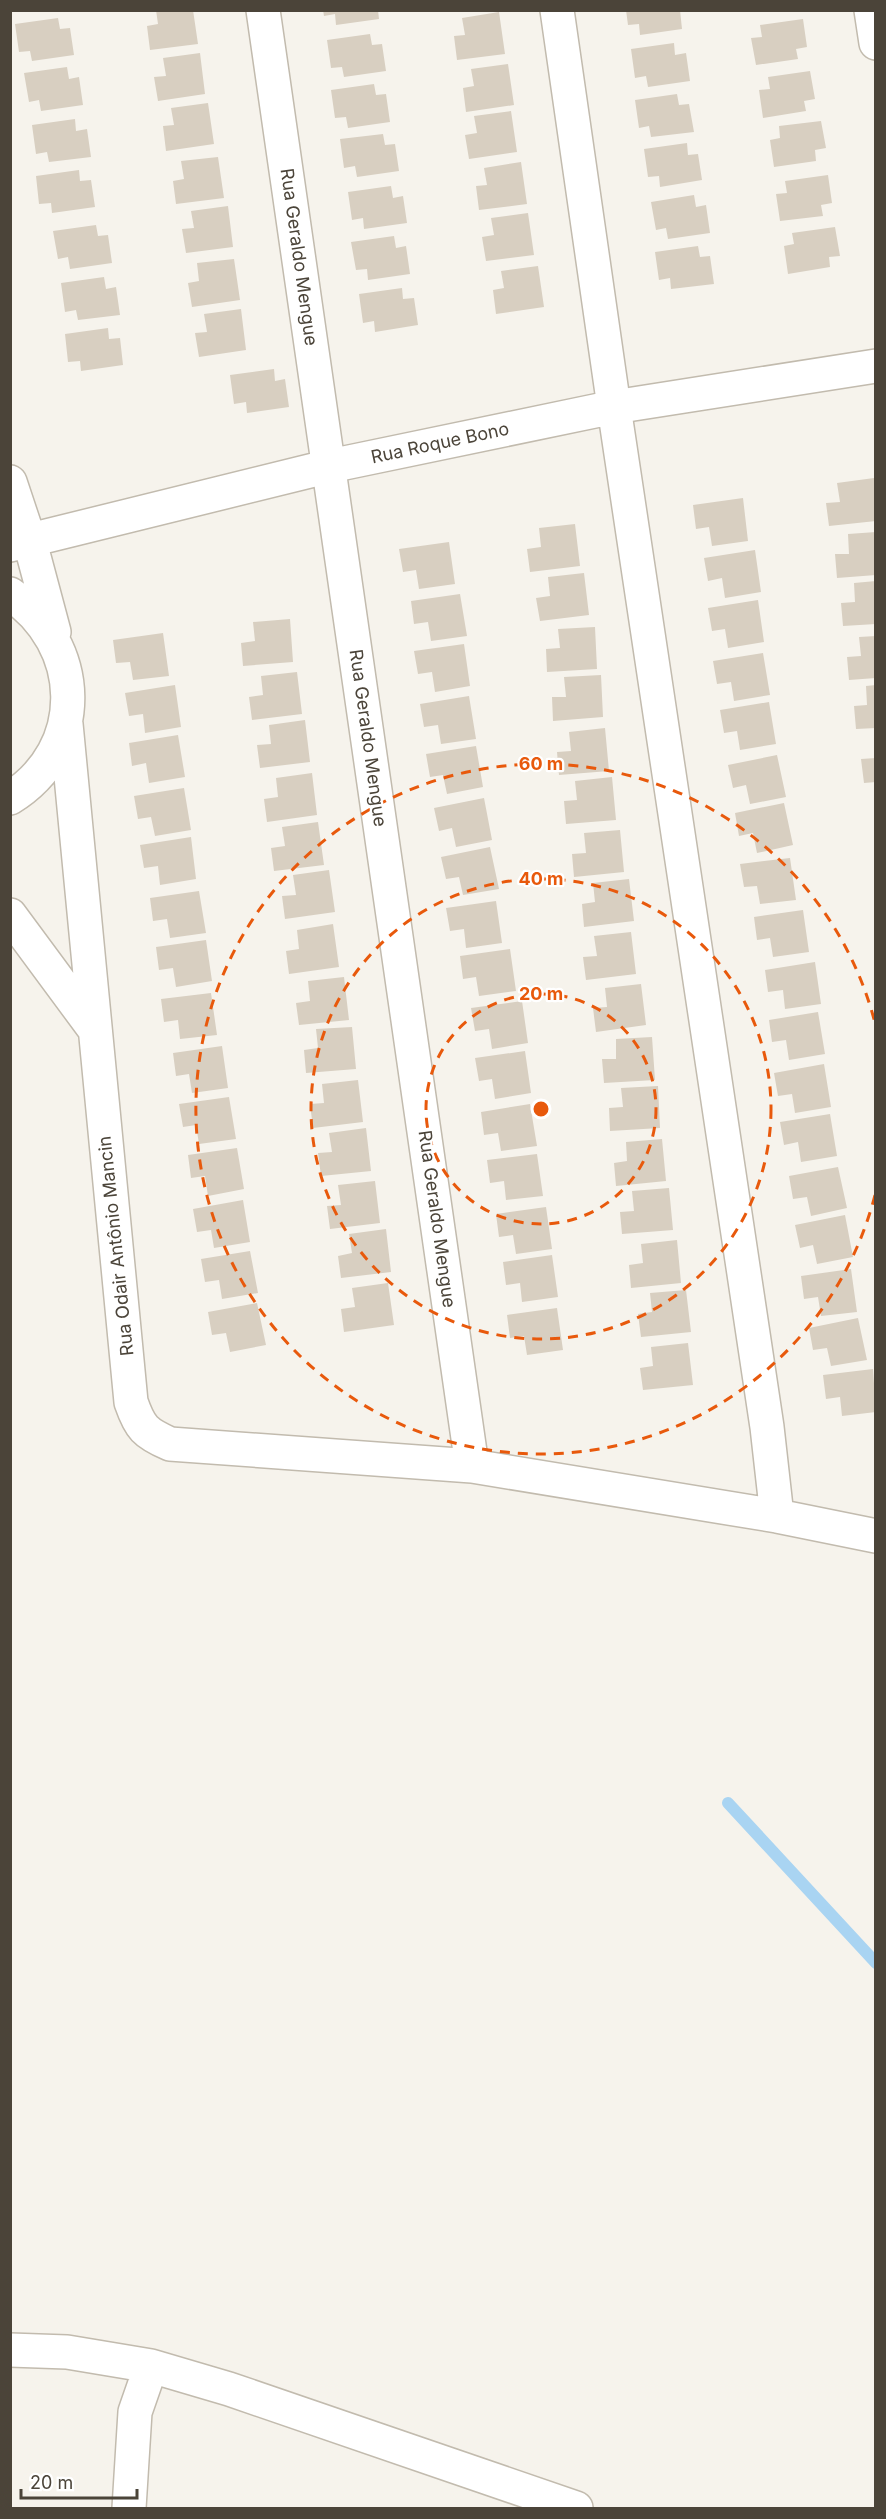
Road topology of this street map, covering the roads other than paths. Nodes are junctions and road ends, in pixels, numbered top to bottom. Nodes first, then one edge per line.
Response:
1 (263, 10) edge
2 (557, 10) edge
3 (871, 10) edge
4 (876, 43) edge
5 (876, 366) edge
6 (614, 407) junction
7 (330, 466) junction
8 (10, 482) edge
9 (20, 544) edge
10 (10, 594) edge
11 (58, 646) junction
12 (66, 724) junction
13 (10, 798) edge
14 (10, 915) edge
15 (95, 1030) junction
16 (472, 1466) junction
17 (777, 1516) junction
18 (876, 1536) edge
19 (10, 2350) edge
20 (151, 2366) junction
21 (532, 2501) edge
22 (129, 2508) edge
23 (576, 2508) edge

1 - 7 street, Rua Geraldo Mengue
2 - 6 street
3 - 4 street
5 - 6 street, Rua Roque Bono
6 - 7 street, Rua Roque Bono
6 - 17 street
7 - 9 street, Rua Roque Bono
7 - 16 street, Rua Geraldo Mengue
8 - 9 street
9 - 11 street
10 - 11 street
11 - 12 street
12 - 13 street
12 - 15 street, Rua Odair Antônio Mancin
14 - 15 street
15 - 16 street, Rua Odair Antônio Mancin
16 - 17 street
17 - 18 street
19 - 20 street
20 - 21 street
20 - 22 street
21 - 23 street

